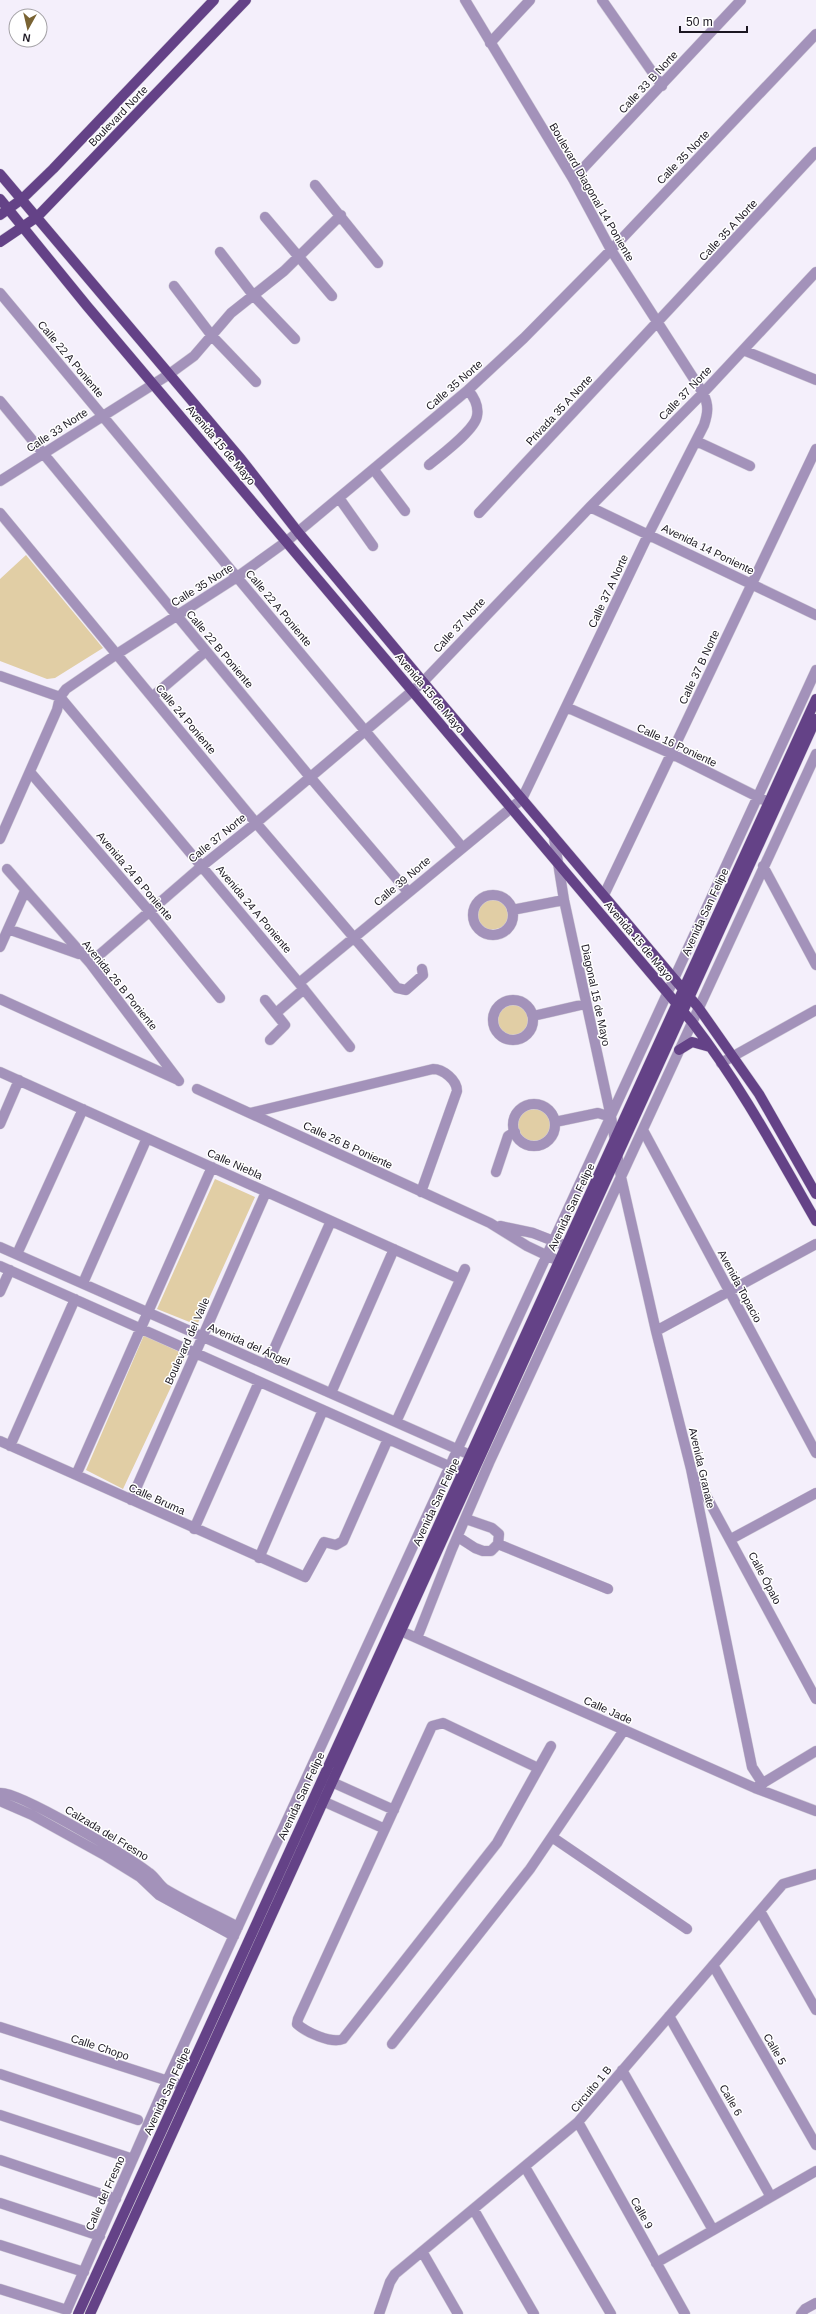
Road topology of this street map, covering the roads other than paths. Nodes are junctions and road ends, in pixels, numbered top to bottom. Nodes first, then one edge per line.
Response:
1 (214, 0) edge
2 (246, 0) edge
3 (465, 0) edge
4 (530, 0) edge
5 (602, 0) edge
6 (735, 2) edge
7 (816, 34) edge
8 (490, 43) junction
9 (662, 86) junction
10 (816, 152) edge
11 (0, 174) edge
12 (573, 179) junction
13 (315, 185) dead end
14 (0, 199) edge
15 (22, 199) junction
16 (4, 212) edge
17 (341, 215) junction
18 (265, 216) dead end
19 (37, 217) junction
20 (24, 227) junction
21 (0, 242) edge
22 (611, 250) junction
23 (220, 252) dead end
24 (298, 257) junction
25 (378, 263) dead end
26 (816, 272) edge
27 (174, 286) dead end
28 (0, 293) edge
29 (254, 295) junction
30 (332, 296) dead end
31 (658, 324) junction
32 (212, 336) junction
33 (295, 339) dead end
34 (743, 350) junction
35 (168, 375) junction
36 (816, 380) edge
37 (256, 382) dead end
38 (152, 383) junction
39 (468, 390) junction
40 (702, 393) junction
41 (0, 401) edge
42 (102, 415) junction
43 (696, 441) junction
44 (816, 449) edge
45 (43, 454) junction
46 (429, 465) dead end
47 (750, 466) dead end
48 (374, 470) junction
49 (0, 481) edge
50 (339, 498) junction
51 (590, 506) junction
52 (405, 511) dead end
53 (479, 513) dead end
54 (0, 514) edge
55 (298, 532) junction
56 (649, 534) junction
57 (287, 542) junction
58 (373, 546) dead end
59 (237, 577) junction
60 (751, 584) junction
61 (176, 615) junction
62 (816, 615) edge
63 (206, 651) junction
64 (117, 654) junction
65 (816, 670) edge
66 (0, 676) edge
67 (423, 682) junction
68 (413, 691) junction
69 (60, 697) junction
70 (152, 697) junction
71 (816, 699) edge
72 (566, 707) junction
73 (813, 723) edge
74 (365, 731) junction
75 (672, 754) junction
76 (816, 754) edge
77 (30, 772) junction
78 (310, 777) junction
79 (758, 797) junction
80 (522, 799) junction
81 (773, 804) junction
82 (510, 809) junction
83 (256, 823) junction
84 (554, 838) junction
85 (0, 839) edge
86 (462, 847) junction
87 (557, 862) junction
88 (202, 866) junction
89 (763, 866) junction
90 (7, 869) dead end
91 (25, 891) junction
92 (408, 892) junction
93 (604, 895) junction
94 (564, 900) junction
95 (512, 910) junction
96 (150, 911) junction
97 (8, 929) junction
98 (354, 938) junction
99 (0, 947) edge
100 (81, 955) junction
101 (90, 963) junction
102 (816, 965) edge
103 (422, 969) dead end
104 (674, 979) junction
105 (302, 986) junction
106 (687, 993) junction
107 (667, 994) junction
108 (220, 998) dead end
109 (0, 999) edge
110 (265, 1000) dead end
111 (585, 1004) junction
112 (698, 1006) junction
113 (680, 1008) junction
114 (816, 1010) edge
115 (276, 1013) junction
116 (533, 1016) junction
117 (692, 1022) junction
118 (270, 1040) dead end
119 (350, 1047) dead end
120 (710, 1047) junction
121 (679, 1050) junction
122 (733, 1055) junction
123 (721, 1063) junction
124 (0, 1072) edge
125 (19, 1080) junction
126 (197, 1088) dead end
127 (83, 1109) junction
128 (250, 1113) junction
129 (611, 1117) junction
130 (555, 1122) junction
131 (0, 1124) edge
132 (643, 1130) junction
133 (515, 1132) junction
134 (147, 1138) junction
135 (614, 1142) junction
136 (617, 1157) junction
137 (212, 1167) junction
138 (496, 1172) dead end
139 (621, 1176) junction
140 (266, 1192) junction
141 (421, 1192) junction
142 (816, 1194) edge
143 (331, 1221) junction
144 (816, 1221) edge
145 (490, 1223) junction
146 (532, 1233) junction
147 (554, 1242) junction
148 (816, 1244) edge
149 (527, 1246) junction
150 (0, 1247) edge
151 (570, 1248) junction
152 (394, 1249) junction
153 (17, 1254) junction
154 (547, 1255) junction
155 (563, 1263) junction
156 (0, 1266) edge
157 (464, 1269) dead end
158 (10, 1270) junction
159 (460, 1279) junction
160 (83, 1283) junction
161 (729, 1291) junction
162 (0, 1292) edge
163 (76, 1300) junction
164 (148, 1312) junction
165 (140, 1329) junction
166 (656, 1331) junction
167 (203, 1336) junction
168 (195, 1353) junction
169 (267, 1365) junction
170 (259, 1382) junction
171 (331, 1393) junction
172 (324, 1410) junction
173 (396, 1422) junction
174 (388, 1439) junction
175 (0, 1441) edge
176 (10, 1446) junction
177 (458, 1449) junction
178 (816, 1453) edge
179 (475, 1457) junction
180 (489, 1463) junction
181 (450, 1467) junction
182 (692, 1469) junction
183 (467, 1474) junction
184 (76, 1475) junction
185 (482, 1481) junction
186 (816, 1492) edge
187 (131, 1500) junction
188 (451, 1520) junction
189 (464, 1522) junction
190 (194, 1529) junction
191 (458, 1537) junction
192 (731, 1539) junction
193 (498, 1544) junction
194 (259, 1558) junction
195 (608, 1588) dead end
196 (396, 1629) junction
197 (417, 1638) junction
198 (816, 1699) edge
199 (334, 1718) junction
200 (348, 1724) junction
201 (624, 1730) junction
202 (551, 1746) dead end
203 (816, 1751) edge
204 (538, 1768) junction
205 (327, 1780) junction
206 (759, 1786) junction
207 (0, 1793) edge
208 (319, 1799) junction
209 (0, 1801) edge
210 (394, 1810) junction
211 (816, 1812) edge
212 (385, 1829) junction
213 (552, 1837) junction
214 (815, 1876) edge
215 (158, 1889) junction
216 (760, 1911) junction
217 (687, 1929) dead end
218 (236, 1931) junction
219 (713, 1965) junction
220 (208, 1992) junction
221 (222, 1999) junction
222 (816, 2010) edge
223 (669, 2016) junction
224 (0, 2027) edge
225 (392, 2044) dead end
226 (622, 2070) junction
227 (0, 2074) edge
228 (167, 2081) junction
229 (182, 2086) junction
230 (192, 2089) junction
231 (0, 2115) edge
232 (138, 2120) dead end
233 (578, 2122) junction
234 (816, 2145) edge
235 (133, 2159) junction
236 (0, 2160) edge
237 (525, 2167) junction
238 (816, 2171) edge
239 (771, 2196) junction
240 (116, 2199) junction
241 (0, 2203) edge
242 (474, 2210) junction
243 (713, 2230) junction
244 (100, 2236) junction
245 (0, 2245) edge
246 (423, 2253) junction
247 (656, 2263) junction
248 (84, 2272) junction
249 (0, 2289) edge
250 (816, 2303) edge
251 (66, 2312) edge
252 (380, 2313) edge
253 (78, 2314) edge
254 (90, 2314) edge
255 (458, 2314) edge
256 (534, 2314) edge
257 (611, 2314) edge
258 (685, 2314) edge
259 (801, 2314) edge

1 - 15 main road, Boulevard Norte
2 - 19 main road, Boulevard Norte
3 - 8 street, Boulevard Diagonal 14 Poniente
4 - 8 street
5 - 9 street
6 - 9 street, Calle 33 B Norte
7 - 22 street, Calle 35 Norte
8 - 12 street, Boulevard Diagonal 14 Poniente
9 - 12 street, Calle 33 B Norte
10 - 31 street, Calle 35 A Norte
11 - 15 main road, Avenida 15 de Mayo
12 - 22 street, Boulevard Diagonal 14 Poniente
13 - 17 street
14 - 16 main road, Avenida 15 de Mayo
15 - 16 main road, Boulevard Norte
15 - 19 main road, Avenida 15 de Mayo
16 - 20 main road, Avenida 15 de Mayo
17 - 24 street, Calle 33 Norte
17 - 25 street
18 - 24 street
19 - 20 main road, Boulevard Norte
19 - 35 main road, Avenida 15 de Mayo
20 - 21 main road, Boulevard Norte
20 - 38 main road, Avenida 15 de Mayo
22 - 31 street, Boulevard Diagonal 14 Poniente
22 - 39 street, Calle 35 Norte
23 - 29 street
24 - 29 street, Calle 33 Norte
24 - 30 street
26 - 34 street, Calle 37 Norte
27 - 32 street
28 - 42 street, Calle 22 A Poniente
29 - 32 street, Calle 33 Norte
29 - 33 street
31 - 40 street, Boulevard Diagonal 14 Poniente
31 - 53 street, Privada 35 A Norte
32 - 35 street, Calle 33 Norte
32 - 37 street
34 - 36 street
34 - 40 street, Calle 37 Norte
35 - 38 street, Calle 33 Norte
35 - 55 main road, Avenida 15 de Mayo
38 - 42 street, Calle 33 Norte
38 - 57 main road, Avenida 15 de Mayo
39 - 46 street
39 - 48 street, Calle 35 Norte
40 - 43 street, Calle 37 A Norte
40 - 51 street, Calle 37 Norte
41 - 45 street, Calle 22 B Poniente
42 - 45 street, Calle 33 Norte
42 - 59 street, Calle 22 A Poniente
43 - 47 street
43 - 56 street, Calle 37 A Norte
44 - 60 street, Calle 37 B Norte
45 - 49 street, Calle 33 Norte
45 - 61 street, Calle 22 B Poniente
48 - 50 street, Calle 35 Norte
48 - 52 street
50 - 55 street, Calle 35 Norte
50 - 58 street
51 - 56 street, Avenida 14 Poniente
51 - 67 street, Calle 37 Norte
54 - 64 street, Calle 24 Poniente
55 - 57 street, Calle 35 Norte
55 - 67 main road, Avenida 15 de Mayo
56 - 60 street, Avenida 14 Poniente
56 - 72 street, Calle 37 A Norte
57 - 59 street, Calle 35 Norte
57 - 68 main road, Avenida 15 de Mayo
59 - 61 street, Calle 35 Norte
59 - 74 street, Calle 22 A Poniente
60 - 62 street, Avenida 14 Poniente
60 - 75 street, Calle 37 B Norte
61 - 63 street, Calle 22 B Poniente
61 - 64 street, Calle 35 Norte
63 - 70 street
63 - 78 street, Calle 22 B Poniente
64 - 69 street, Calle 35 Norte
64 - 70 street, Calle 24 Poniente
65 - 79 street, Avenida San Felipe
66 - 69 street
67 - 68 street, Calle 37 Norte
67 - 80 main road, Avenida 15 de Mayo
68 - 74 street, Calle 37 Norte
68 - 82 main road, Avenida 15 de Mayo
69 - 77 street
69 - 88 street, Avenida 24 A Poniente
70 - 83 street, Calle 24 Poniente
71 - 73 main road, Avenida San Felipe
72 - 75 street, Calle 16 Poniente
72 - 80 street, Calle 37 A Norte
73 - 81 main road, Avenida San Felipe
74 - 78 street, Calle 37 Norte
74 - 86 street, Calle 22 A Poniente
75 - 79 street, Calle 16 Poniente
75 - 93 street, Calle 37 B Norte
76 - 89 street
77 - 85 street
77 - 96 street, Avenida 24 B Poniente
78 - 83 street, Calle 37 Norte
78 - 92 street, Calle 22 B Poniente
79 - 81 street, Calle 16 Poniente
79 - 104 street, Avenida San Felipe
80 - 82 street, Calle 39 Norte
80 - 84 main road, Avenida 15 de Mayo
81 - 106 main road, Avenida San Felipe
82 - 86 street, Calle 39 Norte
82 - 87 main road, Avenida 15 de Mayo
83 - 88 street, Calle 37 Norte
83 - 98 street, Calle 24 Poniente
84 - 87 street, Diagonal 15 de Mayo
84 - 93 main road, Avenida 15 de Mayo
86 - 92 street, Calle 39 Norte
87 - 94 street, Diagonal 15 de Mayo
87 - 107 main road, Avenida 15 de Mayo
88 - 96 street, Calle 37 Norte
88 - 105 street, Avenida 24 A Poniente
89 - 102 street
89 - 112 street
90 - 91 street, Avenida 26 B Poniente
91 - 97 street
91 - 100 street, Avenida 26 B Poniente
92 - 98 street, Calle 39 Norte
93 - 104 main road, Avenida 15 de Mayo
94 - 95 street
94 - 111 street, Diagonal 15 de Mayo
95 - 95 street
96 - 101 street, Calle 37 Norte
96 - 108 street, Avenida 24 B Poniente
97 - 99 street
97 - 100 street
98 - 103 street, Calle 24 Poniente
98 - 105 street, Calle 39 Norte
100 - 101 street, Avenida 26 B Poniente
101 - 109 street, Avenida 26 B Poniente
104 - 106 main road, Avenida 15 de Mayo
104 - 107 street, Avenida San Felipe
105 - 115 street, Calle 39 Norte
105 - 119 street, Avenida 24 A Poniente
106 - 112 main road, Avenida 15 de Mayo
106 - 113 main road, Avenida San Felipe
107 - 113 main road, Avenida 15 de Mayo
107 - 129 street, Avenida San Felipe
110 - 115 street
111 - 116 street
111 - 129 street, Diagonal 15 de Mayo
112 - 117 street
112 - 122 main road, Avenida 15 de Mayo
113 - 117 main road, Avenida 15 de Mayo
113 - 135 main road, Avenida San Felipe
113 - 136 main road, Avenida San Felipe
114 - 122 street
115 - 118 street
116 - 116 street
117 - 120 main road, Avenida 15 de Mayo
117 - 121 street
120 - 121 main road
120 - 123 main road, Avenida 15 de Mayo
121 - 132 street
122 - 123 street
122 - 142 main road, Avenida 15 de Mayo
123 - 144 main road, Avenida 15 de Mayo
124 - 125 street, Calle Niebla
125 - 127 street, Calle Niebla
125 - 131 street
126 - 128 street, Calle 26 B Poniente
127 - 134 street, Calle Niebla
127 - 153 street
128 - 141 street, Calle 26 B Poniente
128 - 141 street
129 - 130 street
129 - 135 street, Diagonal 15 de Mayo
129 - 147 street, Avenida San Felipe
130 - 133 street
130 - 133 street
132 - 139 street
132 - 161 street, Avenida Topacio
133 - 138 street
134 - 137 street, Calle Niebla
134 - 160 street
135 - 136 street, Diagonal 15 de Mayo
135 - 151 main road, Avenida San Felipe
136 - 139 street, Avenida Granate
136 - 151 main road, Avenida San Felipe
137 - 140 street, Calle Niebla
137 - 164 street
139 - 166 street, Avenida Granate
139 - 180 street
140 - 143 street, Calle Niebla
140 - 167 street, Boulevard del Valle
141 - 145 street, Calle 26 B Poniente
143 - 152 street, Calle Niebla
143 - 169 street
145 - 146 street, Calle 26 B Poniente
145 - 149 street, Calle 26 B Poniente
146 - 147 street, Calle 26 B Poniente
146 - 149 street
147 - 151 street, Calle 26 B Poniente
147 - 154 street, Avenida San Felipe
148 - 161 street
149 - 154 street, Calle 26 B Poniente
150 - 153 street, Avenida del Ángel
151 - 155 main road, Avenida San Felipe
152 - 159 street, Calle Niebla
152 - 171 street
153 - 160 street, Avenida del Ángel
154 - 155 street, Calle 26 B Poniente
154 - 177 street, Avenida San Felipe
155 - 179 main road, Avenida San Felipe
156 - 158 street
157 - 159 street
158 - 162 street
158 - 163 street
159 - 173 street
160 - 164 street, Avenida del Ángel
161 - 166 street
161 - 178 street, Avenida Topacio
163 - 165 street
163 - 176 street
164 - 165 street
164 - 167 street, Avenida del Ángel
165 - 168 street
165 - 184 street
166 - 182 street, Avenida Granate
167 - 168 street, Boulevard del Valle
167 - 169 street, Avenida del Ángel
168 - 170 street
168 - 187 street, Boulevard del Valle
169 - 171 street, Avenida del Ángel
170 - 172 street
170 - 190 street
171 - 173 street, Avenida del Ángel
172 - 174 street
172 - 194 street
173 - 177 street, Avenida del Ángel
174 - 181 street
174 - 194 street, Calle Bruma
175 - 176 street, Calle Bruma
176 - 184 street, Calle Bruma
177 - 179 street, Avenida del Ángel
177 - 181 street, Avenida San Felipe
179 - 180 street, Avenida del Ángel
179 - 183 main road, Avenida San Felipe
180 - 185 street
181 - 183 street
181 - 199 street, Avenida San Felipe
182 - 192 street, Calle Ópalo
182 - 206 street, Avenida Granate
183 - 185 street
183 - 188 main road, Avenida San Felipe
183 - 196 main road, Avenida San Felipe
184 - 187 street, Calle Bruma
185 - 189 street
186 - 192 street
187 - 190 street, Calle Bruma
188 - 189 street
188 - 196 main road, Avenida San Felipe
189 - 191 street
189 - 193 street
190 - 194 street, Calle Bruma
191 - 193 street
191 - 197 street
192 - 198 street, Calle Ópalo
193 - 195 street
196 - 197 street, Calle Jade
196 - 200 main road, Avenida San Felipe
196 - 205 main road, Avenida San Felipe
197 - 201 street, Calle Jade
199 - 200 street
199 - 218 street, Avenida San Felipe
200 - 205 main road, Avenida San Felipe
201 - 206 street, Calle Jade
201 - 213 street
202 - 204 street
203 - 206 street
204 - 210 street
204 - 212 street
205 - 208 main road, Avenida San Felipe
205 - 210 street
206 - 211 street, Calle Jade
207 - 215 street, Calzada del Fresno
208 - 212 street
208 - 221 main road, Avenida San Felipe
208 - 230 main road, Avenida San Felipe
209 - 215 street, Calzada del Fresno
210 - 212 street
213 - 217 street
213 - 225 street
214 - 216 street, Circuito 1 B
215 - 218 street, Calzada del Fresno
216 - 219 street, Circuito 1 B
216 - 222 street
218 - 220 street, Avenida San Felipe
219 - 223 street, Circuito 1 B
219 - 234 street, Calle 5
220 - 221 street
220 - 228 street, Avenida San Felipe
221 - 229 main road, Avenida San Felipe
223 - 226 street, Circuito 1 B
223 - 239 street, Calle 6
224 - 228 street, Calle Chopo
226 - 233 street, Circuito 1 B
226 - 243 street
227 - 232 street
228 - 229 street, Calle Chopo
228 - 235 street, Calle del Fresno
229 - 230 street, Calle Chopo
229 - 253 main road, Avenida San Felipe
230 - 254 main road, Avenida San Felipe
231 - 235 street
233 - 237 street, Circuito 1 B
233 - 247 street, Calle 9
235 - 240 street, Calle del Fresno
236 - 240 street
237 - 242 street, Circuito 1 B
237 - 257 street
238 - 239 street
239 - 243 street
240 - 244 street, Calle del Fresno
241 - 244 street
242 - 246 street, Circuito 1 B
242 - 256 street
243 - 247 street
244 - 248 street, Calle del Fresno
245 - 248 street
246 - 252 street, Circuito 1 B
246 - 255 street
247 - 258 street, Calle 9
248 - 251 street, Calle del Fresno
249 - 251 street
250 - 259 street

